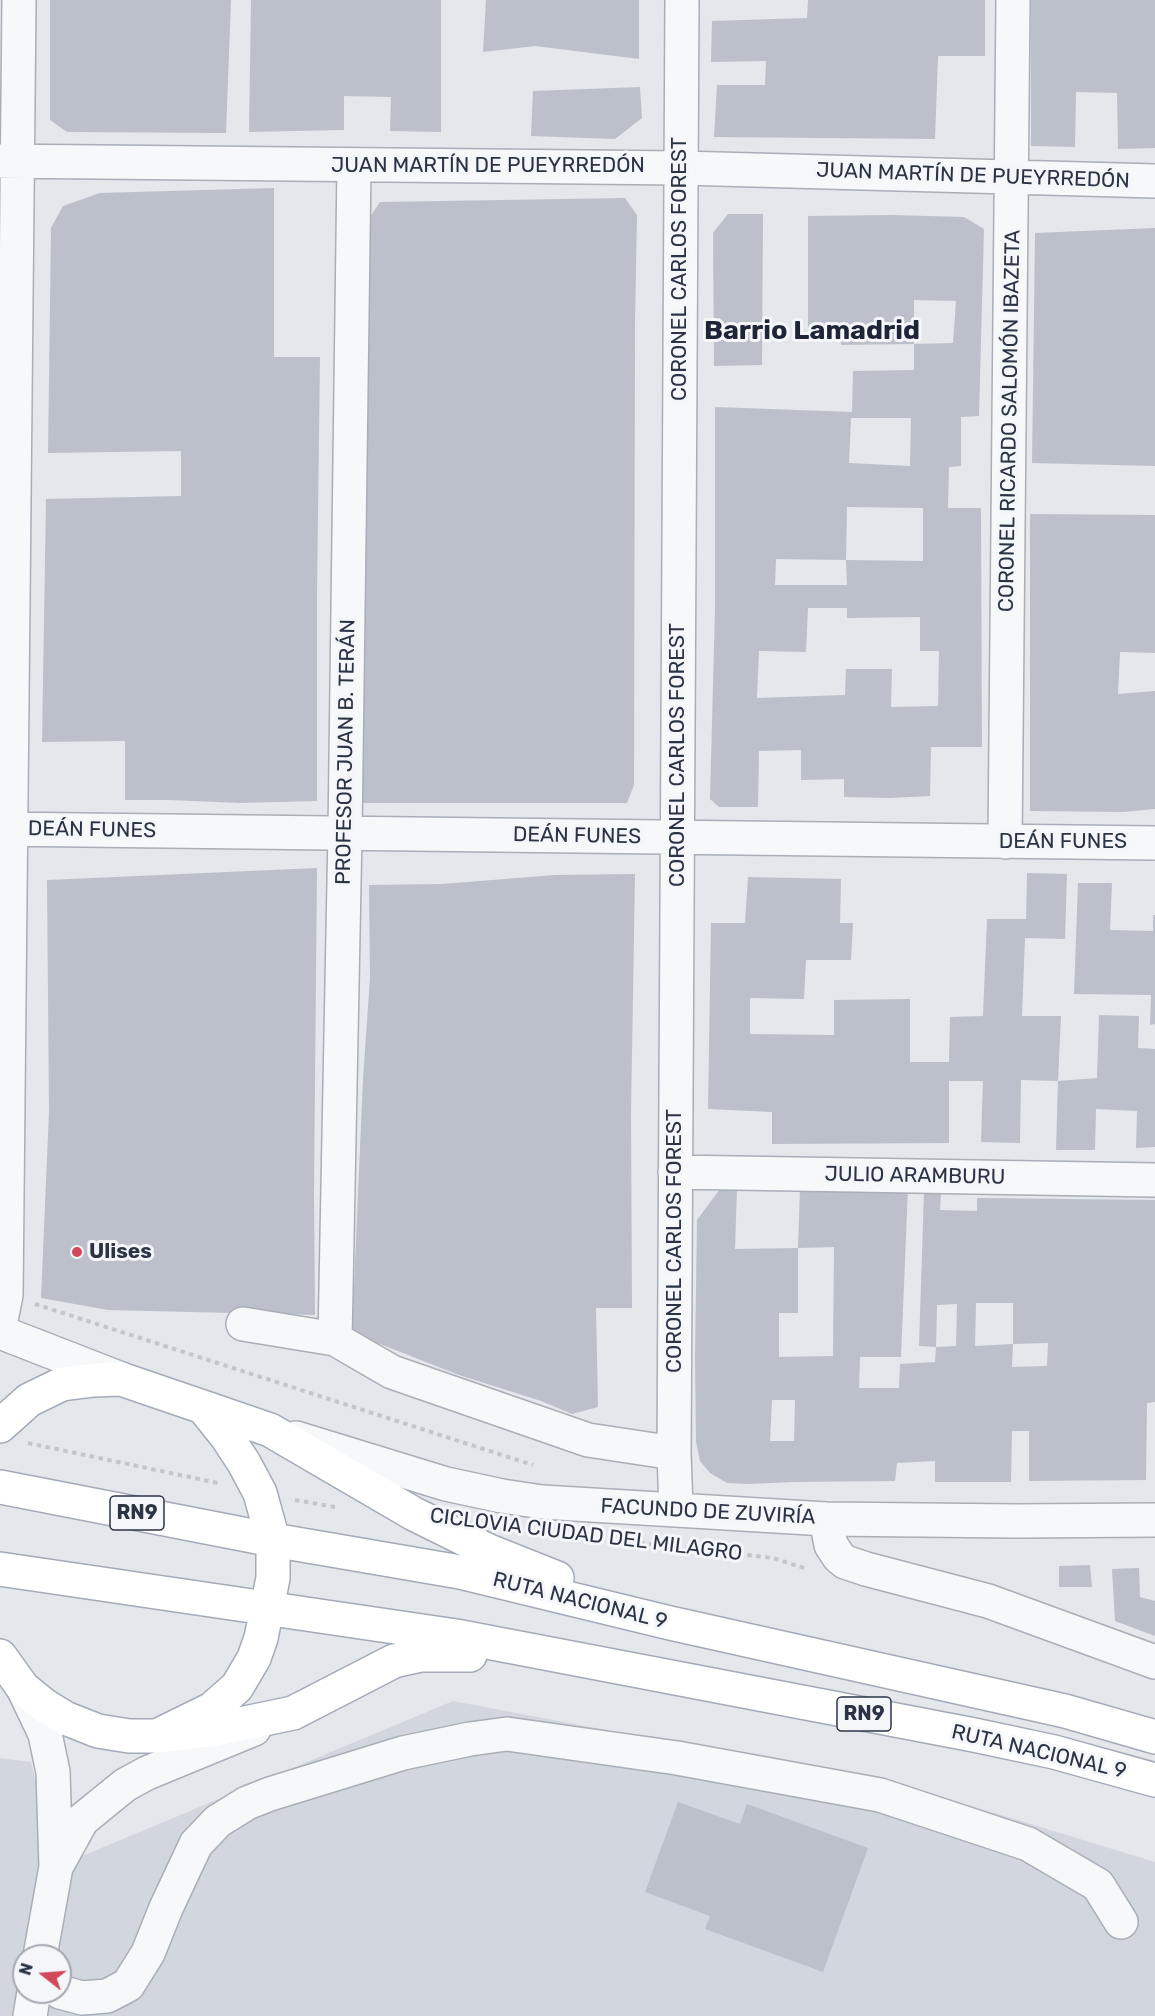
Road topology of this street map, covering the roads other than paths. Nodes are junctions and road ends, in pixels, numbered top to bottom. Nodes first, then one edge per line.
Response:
1 (19, 0) edge
2 (682, 0) edge
3 (1013, 0) edge
4 (8, 161) edge
5 (354, 165) junction
6 (681, 168) junction
7 (1012, 177) junction
8 (1155, 181) edge
9 (5, 829) edge
10 (345, 832) junction
11 (677, 838) junction
12 (1005, 842) junction
13 (1155, 843) edge
14 (675, 1172) junction
15 (1155, 1180) edge
16 (3, 1310) edge
17 (243, 1324) dead end
18 (0, 1332) edge
19 (335, 1340) junction
20 (121, 1379) junction
21 (203, 1407) junction
22 (270, 1430) junction
23 (11, 1434) edge
24 (674, 1453) junction
25 (0, 1487) edge
26 (676, 1509) junction
27 (826, 1519) junction
28 (1155, 1520) edge
29 (273, 1540) junction
30 (0, 1569) edge
31 (266, 1609) junction
32 (670, 1623) junction
33 (0, 1656) edge
34 (571, 1657) junction
35 (1155, 1662) edge
36 (23, 1688) junction
37 (293, 1713) junction
38 (157, 1737) junction
39 (1155, 1737) edge
40 (1155, 1780) edge
41 (56, 1868) junction
42 (1121, 1922) dead end
43 (42, 1944) edge
44 (72, 1995) edge

1 - 4 street
2 - 6 street, CORONEL CARLOS FOREST
3 - 7 street, CORONEL RICARDO SALOMÓN IBAZETA
4 - 5 street, JUAN MARTÍN DE PUEYRREDÓN
4 - 9 street
5 - 6 street, JUAN MARTÍN DE PUEYRREDÓN
5 - 10 street, PROFESOR JUAN B. TERÁN
6 - 7 street, JUAN MARTÍN DE PUEYRREDÓN
6 - 11 street, CORONEL CARLOS FOREST
7 - 8 street, JUAN MARTÍN DE PUEYRREDÓN
7 - 12 street, CORONEL RICARDO SALOMÓN IBAZETA
9 - 10 street, DEÁN FUNES
9 - 16 street
10 - 11 street, DEÁN FUNES
10 - 19 street, PROFESOR JUAN B. TERÁN
11 - 12 street, DEÁN FUNES
11 - 14 street, CORONEL CARLOS FOREST
12 - 13 street, DEÁN FUNES
14 - 15 street, JULIO ARAMBURU
14 - 24 street, CORONEL CARLOS FOREST
17 - 19 street
18 - 20 street
19 - 24 street
20 - 21 main road
20 - 23 main road
21 - 22 main road
21 - 29 main road
22 - 26 street, FACUNDO DE ZUVIRÍA
22 - 32 main road
24 - 26 street, CORONEL CARLOS FOREST
25 - 29 main road, RUTA NACIONAL 9 / RN9
26 - 27 street, FACUNDO DE ZUVIRÍA
27 - 28 street, FACUNDO DE ZUVIRÍA
27 - 35 street
29 - 31 main road
29 - 32 main road, RUTA NACIONAL 9 / RN9
30 - 31 main road, RUTA NACIONAL 9 / RN9
31 - 34 main road, RUTA NACIONAL 9 / RN9
31 - 38 main road
32 - 39 main road, RUTA NACIONAL 9 / RN9
33 - 36 main road
34 - 37 main road
34 - 40 main road, RUTA NACIONAL 9 / RN9
36 - 38 main road
36 - 41 street
37 - 38 main road
37 - 41 street
41 - 43 street
42 - 44 street

